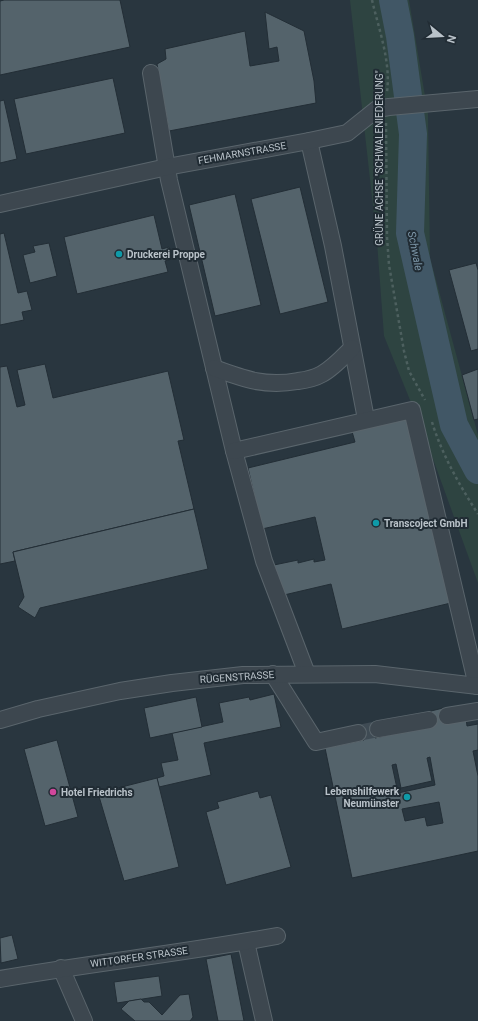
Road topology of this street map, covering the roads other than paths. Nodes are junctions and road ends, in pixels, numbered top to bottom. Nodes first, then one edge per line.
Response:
1 (151, 72) dead end
2 (478, 99) edge
3 (309, 141) junction
4 (167, 167) junction
5 (0, 204) edge
6 (352, 348) junction
7 (214, 368) junction
8 (366, 419) junction
9 (234, 451) junction
10 (273, 674) junction
11 (307, 674) junction
12 (477, 686) edge
13 (478, 711) edge
14 (447, 716) dead end
15 (0, 720) edge
16 (429, 720) dead end
17 (378, 729) tunnel mouth
18 (358, 733) tunnel mouth
19 (277, 936) dead end
20 (246, 942) junction
21 (61, 968) junction
22 (0, 979) edge
23 (84, 1021) edge
24 (264, 1021) edge

1 - 4 street
2 - 3 street, FEHMARNSTRASSE
3 - 4 street, FEHMARNSTRASSE
3 - 6 street
4 - 5 street, FEHMARNSTRASSE
4 - 7 street
6 - 7 street
6 - 8 street
7 - 9 street
8 - 9 street
8 - 12 street
9 - 11 street
10 - 11 street, RÜGENSTRASSE
10 - 15 street, RÜGENSTRASSE
10 - 18 street
11 - 12 street, RÜGENSTRASSE
13 - 14 street
16 - 17 street
19 - 20 street, WITTORFER STRASSE
20 - 21 street, WITTORFER STRASSE
20 - 24 street
21 - 22 street, WITTORFER STRASSE
21 - 23 street

